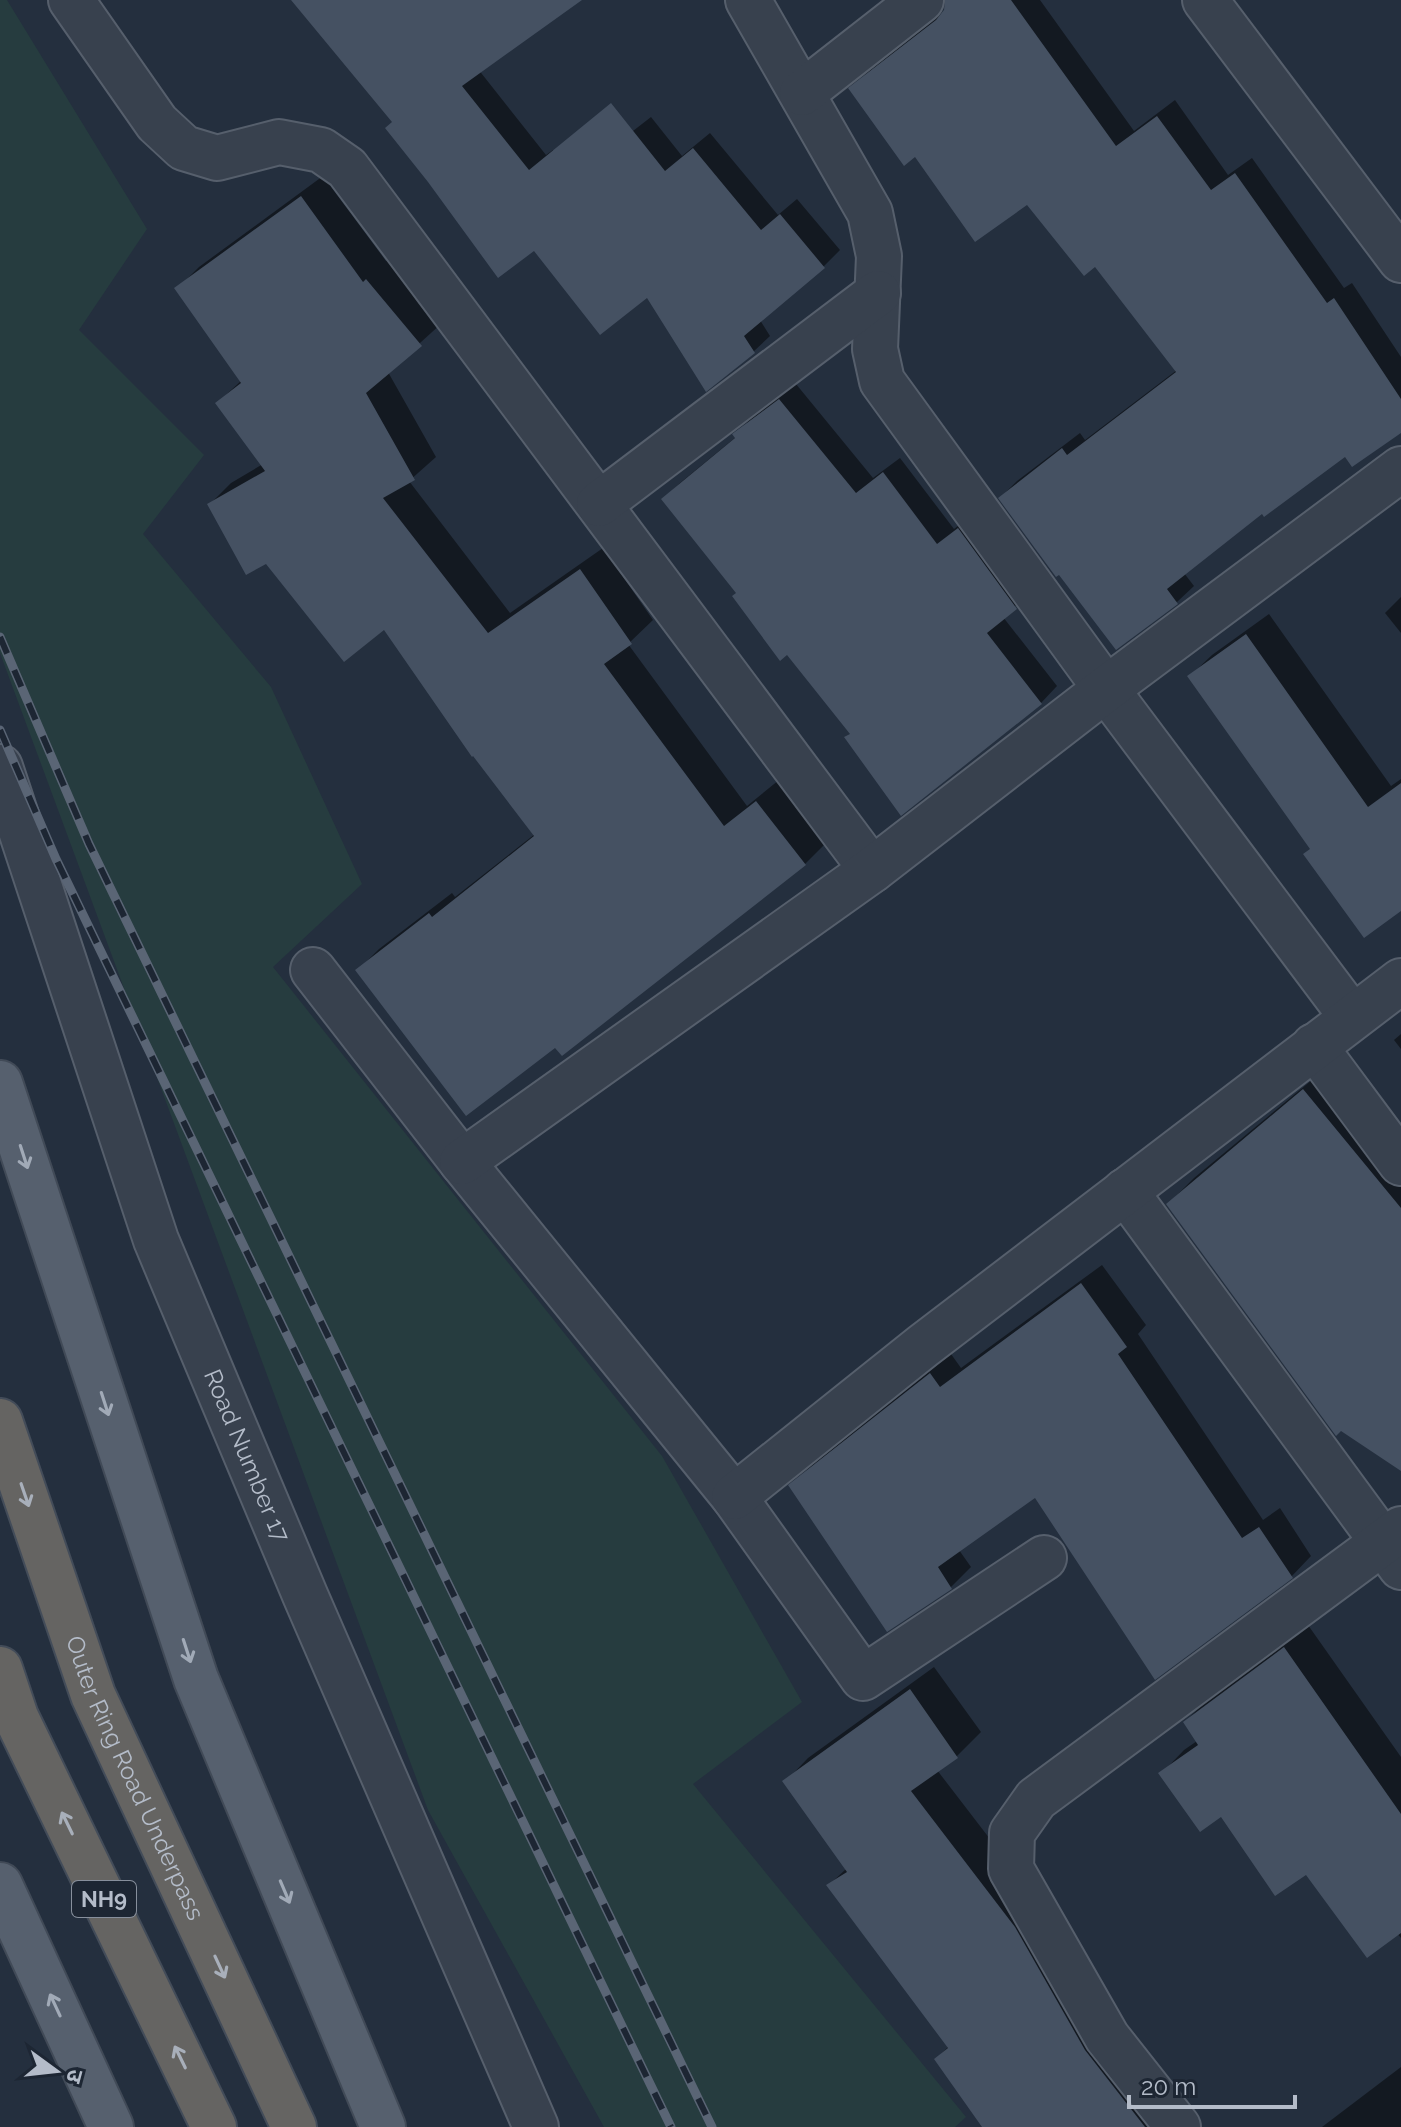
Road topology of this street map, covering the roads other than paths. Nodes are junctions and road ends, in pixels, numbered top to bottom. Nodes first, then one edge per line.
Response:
1 (71, 0) edge
2 (748, 0) edge
3 (921, 0) edge
4 (1205, 0) edge
5 (802, 93) junction
6 (1397, 245) edge
7 (878, 293) junction
8 (1401, 469) edge
9 (599, 504) junction
10 (1106, 689) junction
11 (0, 767) edge
12 (872, 870) junction
13 (313, 970) dead end
14 (1401, 981) edge
15 (1352, 1017) junction
16 (1314, 1046) junction
17 (0, 1083) edge
18 (462, 1162) junction
19 (1401, 1163) edge
20 (1125, 1191) junction
21 (0, 1421) edge
22 (734, 1497) junction
23 (1395, 1546) edge
24 (1044, 1558) dead end
25 (0, 1669) edge
26 (0, 1885) edge
27 (111, 2127) edge
28 (214, 2127) edge
29 (294, 2127) edge
30 (383, 2127) edge
31 (536, 2127) edge
32 (1178, 2127) edge

1 - 9 street
2 - 5 street
3 - 5 street
4 - 6 street
5 - 7 street
7 - 9 street
7 - 10 street
8 - 10 street
9 - 12 street
10 - 12 street
10 - 15 street
11 - 31 street, Road Number 17
12 - 18 street
13 - 18 street
14 - 15 street
15 - 16 street
16 - 19 street
16 - 20 street
17 -> 30 main road
18 - 22 street
20 - 22 street
20 - 23 street
21 -> 29 highway, Outer Ring Road Underpass
22 - 24 street
23 - 32 street
28 -> 25 highway, NH9
27 -> 26 main road

